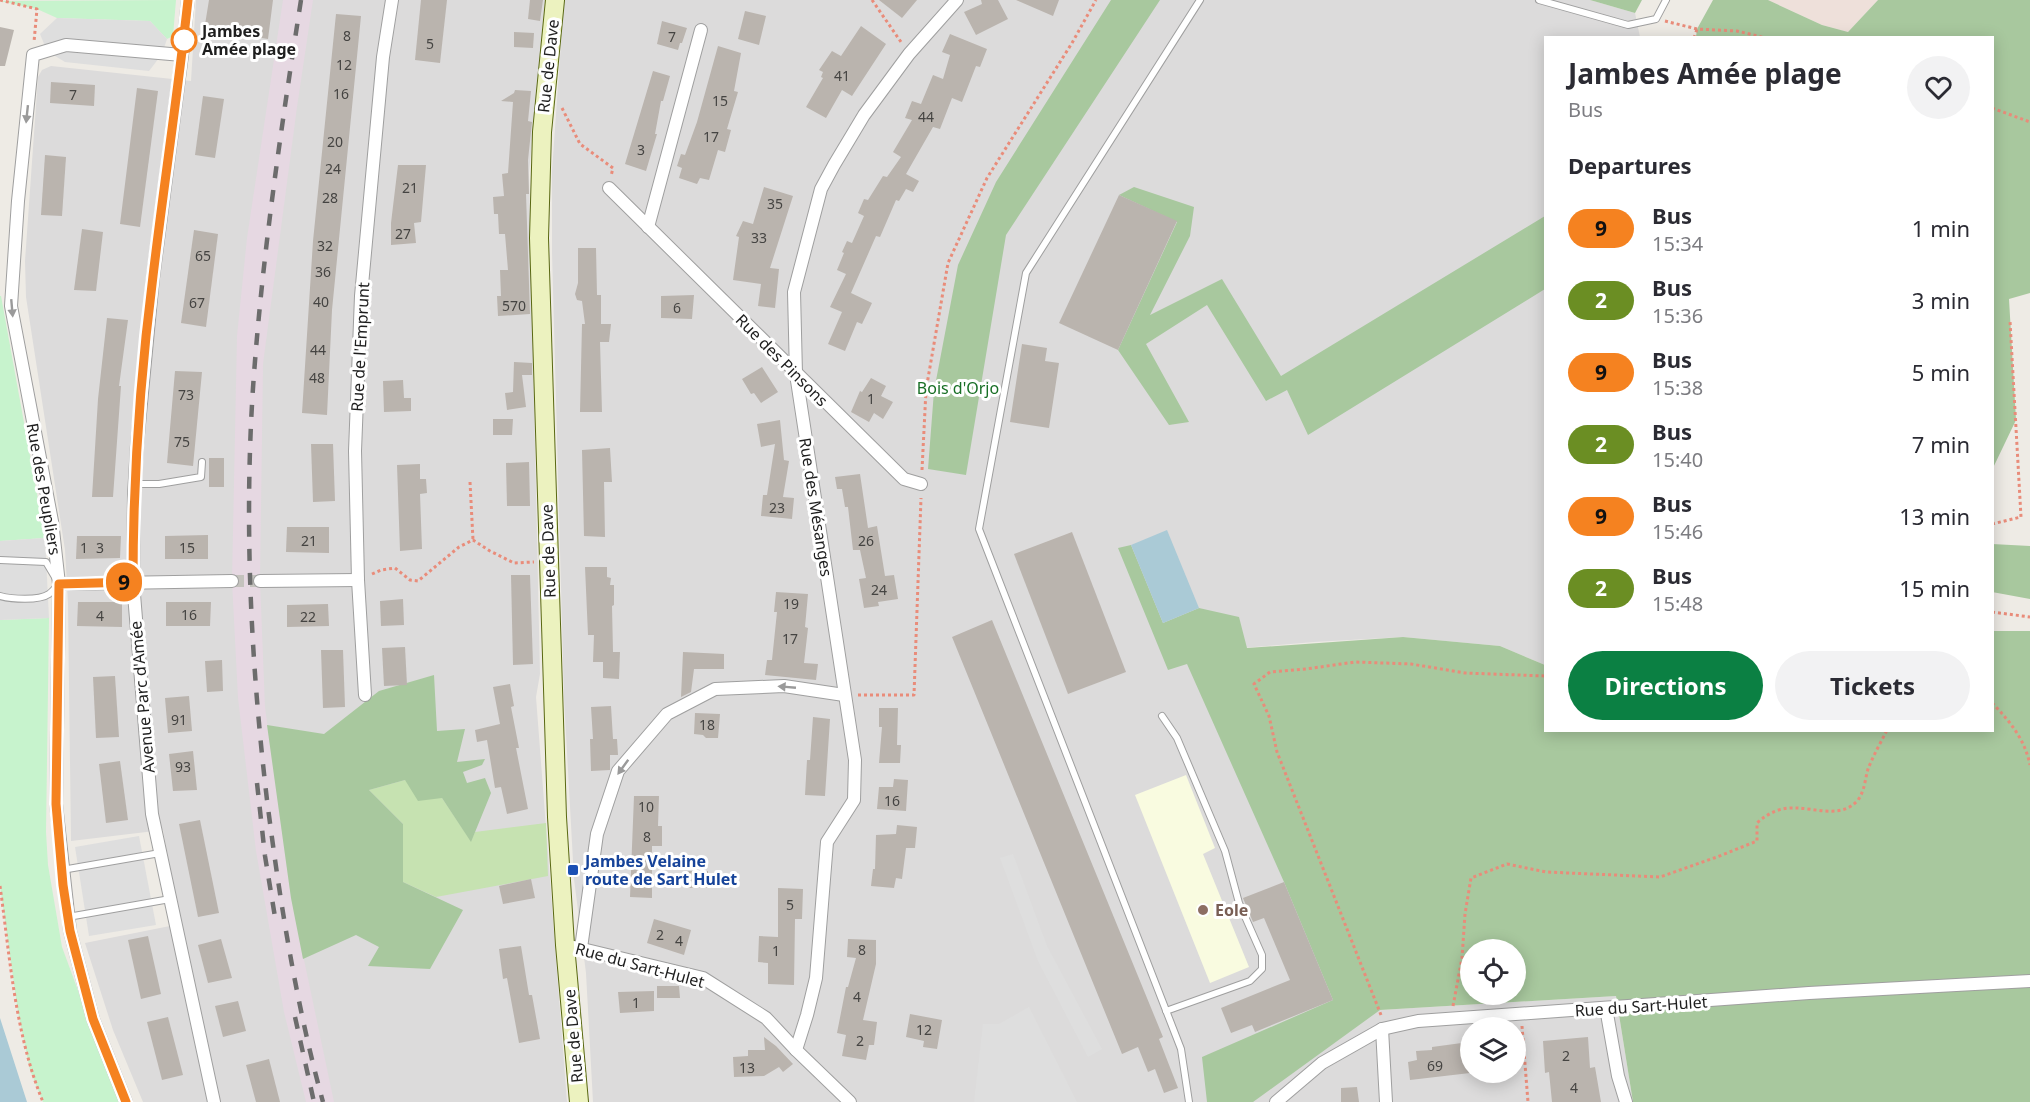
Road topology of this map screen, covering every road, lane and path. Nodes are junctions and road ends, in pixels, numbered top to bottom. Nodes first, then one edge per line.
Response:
1 (0, 0) edge
2 (188, 0) edge
3 (392, 0) edge
4 (555, 0) edge
5 (872, 0) edge
6 (957, 0) edge
7 (1096, 0) edge
8 (1200, 0) edge
9 (1539, 0) edge
10 (1666, 0) edge
11 (1656, 19) junction
12 (701, 30) dead end
13 (1697, 30) junction
14 (1695, 36) edge
15 (1758, 36) edge
16 (909, 54) junction
17 (33, 56) junction
18 (183, 56) junction
19 (561, 106) dead end
20 (1994, 109) edge
21 (2030, 122) edge
22 (609, 188) joint
23 (648, 227) junction
24 (2010, 321) dead end
25 (796, 374) junction
26 (202, 462) dead end
27 (470, 482) dead end
28 (134, 484) junction
29 (921, 484) junction
30 (1994, 524) edge
31 (473, 540) junction
32 (0, 560) edge
33 (548, 562) junction
34 (358, 580) junction
35 (232, 581) tunnel mouth
36 (260, 581) tunnel mouth
37 (133, 582) junction
38 (59, 584) junction
39 (0, 596) edge
40 (1994, 612) edge
41 (2030, 617) edge
42 (1544, 676) edge
43 (365, 695) dead end
44 (844, 695) junction
45 (1994, 705) edge
46 (1162, 716) dead end
47 (1886, 732) edge
48 (2028, 748) edge
49 (2030, 765) edge
50 (160, 853) junction
51 (62, 870) junction
52 (0, 886) edge
53 (170, 899) junction
54 (68, 917) junction
55 (573, 946) junction
56 (2030, 981) edge
57 (1606, 1008) junction
58 (1166, 1011) junction
59 (1521, 1014) junction
60 (1451, 1020) junction
61 (1382, 1029) junction
62 (796, 1050) junction
63 (43, 1102) edge
64 (126, 1102) edge
65 (214, 1102) edge
66 (579, 1102) edge
67 (850, 1102) edge
68 (1189, 1102) edge
69 (1276, 1102) edge
70 (1386, 1102) edge
71 (1527, 1102) edge
72 (1626, 1102) edge

1 - 17 path
2 - 18 street, Avenue Parc d'Amée
3 - 34 street, Rue de l'Emprunt
4 - 33 main road, Rue de Dave
5 - 16 path
6 - 16 street, Rue des Mésanges
7 - 29 path
8 - 58 lane
9 - 11 lane
10 - 11 lane
11 - 13 path
12 - 23 street
13 - 14 path
13 - 15 path
16 - 25 street, Rue des Mésanges
17 - 18 street
17 -> 38 street, Rue des Peupliers
18 - 28 street, Avenue Parc d'Amée
19 - 22 path
20 - 21 path
22 - 23 street, Rue des Pinsons
23 - 25 street, Rue des Pinsons
24 - 30 path
25 - 29 street, Rue des Pinsons
25 - 44 street, Rue des Mésanges
26 - 28 lane
27 - 31 path
28 - 37 street, Avenue Parc d'Amée
29 - 44 path
31 - 33 path
31 - 34 path
32 - 38 lane
33 - 55 main road, Rue de Dave
34 - 36 street
34 - 43 street, Rue de l'Emprunt
35 - 37 street
37 - 38 street
37 - 50 street, Avenue Parc d'Amée
38 - 39 lane
38 - 51 street, Rue des Peupliers
40 - 41 path
42 - 61 path
44 -> 55 street
44 - 62 street, Rue des Mésanges
45 - 48 path
46 - 58 lane
47 - 60 path
48 - 49 path
50 - 51 lane
50 - 53 street, Avenue Parc d'Amée
51 - 54 street, Rue des Peupliers
52 - 63 path
53 - 54 lane
53 - 65 street, Avenue Parc d'Amée
54 - 64 street, Rue des Peupliers
55 - 62 street, Rue du Sart-Hulet
55 - 66 main road, Rue de Dave
56 - 57 street, Rue du Sart-Hulet
57 - 59 street, Rue du Sart-Hulet
57 - 72 street
58 - 68 lane
59 - 60 street, Rue du Sart-Hulet
59 - 71 path
60 - 61 street, Rue du Sart-Hulet
61 - 69 street, Rue du Sart-Hulet
61 - 70 street
62 - 67 street, Rue du Sart-Hulet

